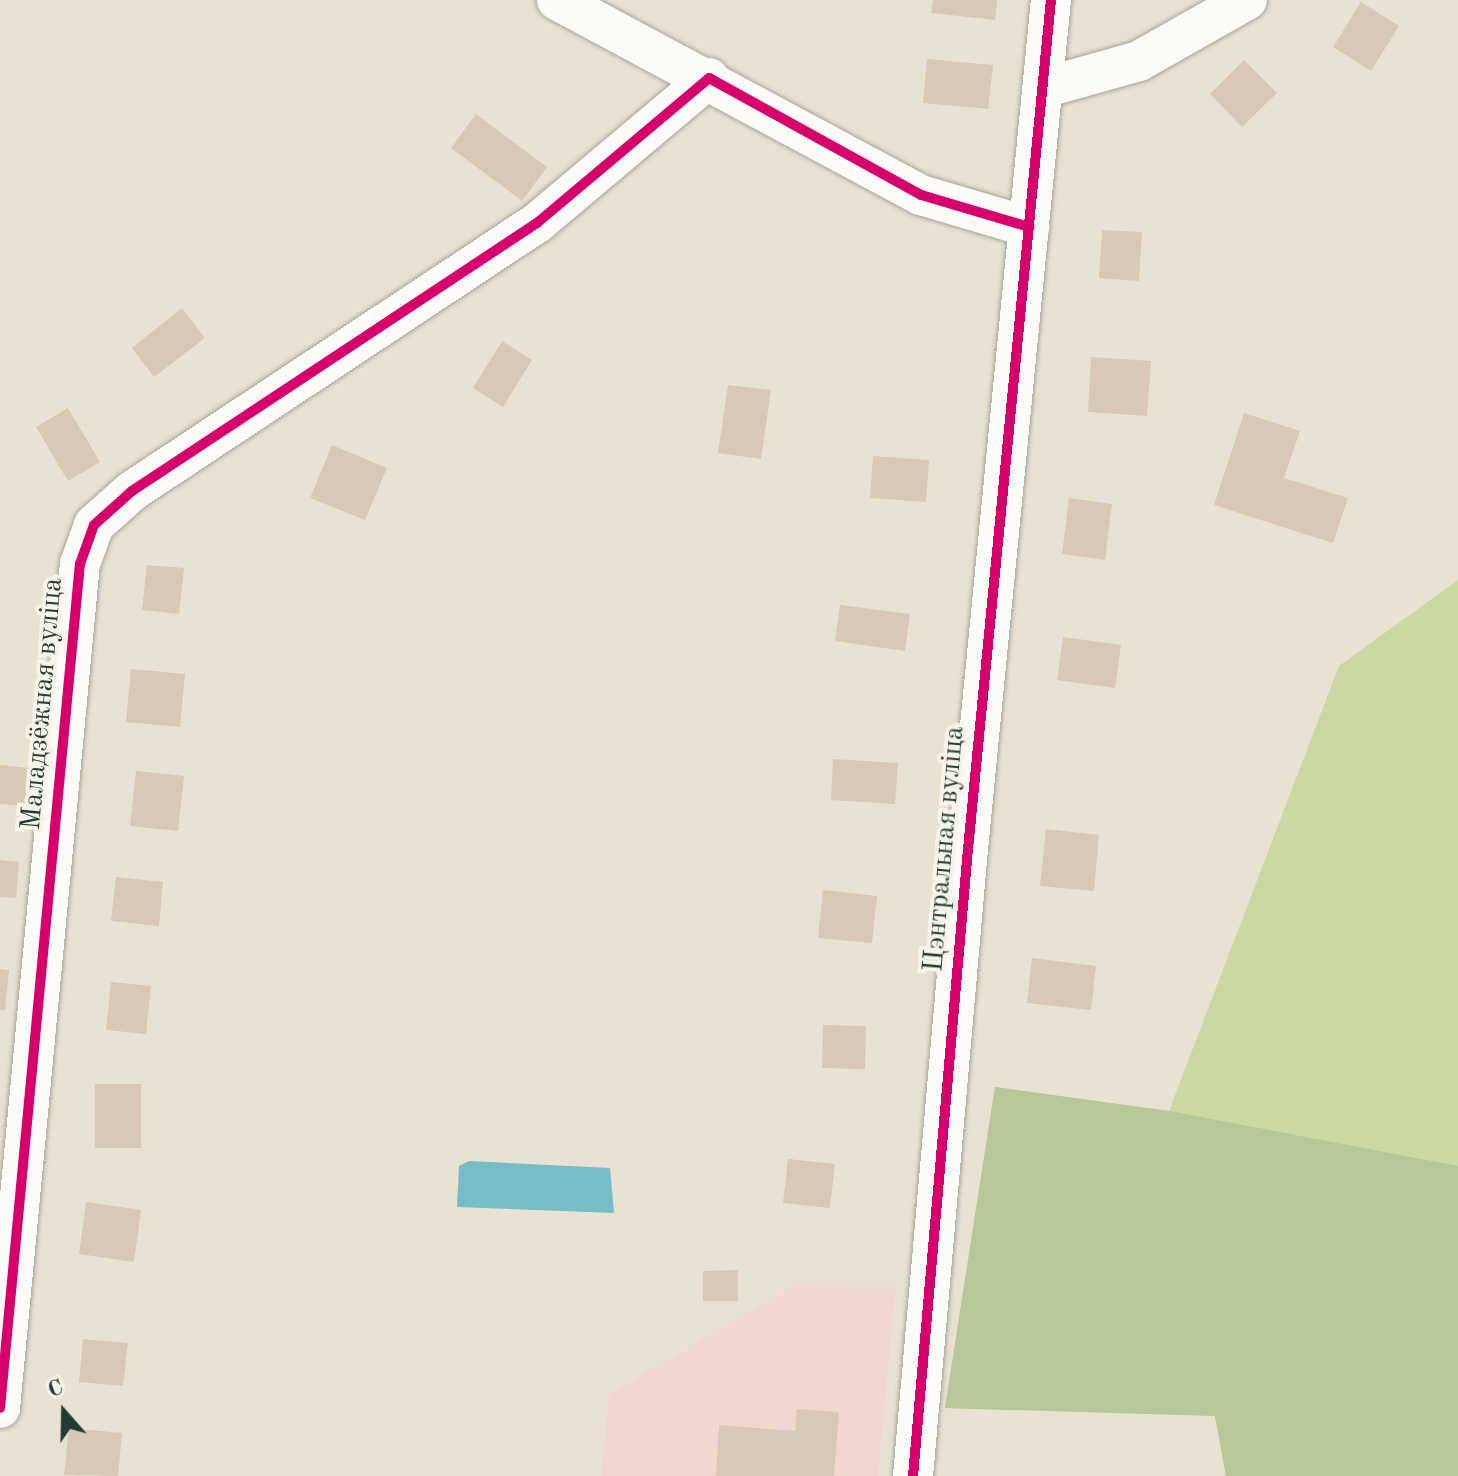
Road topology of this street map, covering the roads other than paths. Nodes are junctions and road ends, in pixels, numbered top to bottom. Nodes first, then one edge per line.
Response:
1 (557, 0) edge
2 (1051, 0) edge
3 (1247, 0) edge
4 (709, 78) junction
5 (1043, 88) junction
6 (1029, 227) junction
7 (0, 1408) edge
8 (913, 1476) edge

1 - 4 street
2 - 5 street, Цэнтральная вуліца
3 - 5 street
4 - 6 street
4 - 7 street, Маладзёжная вуліца
5 - 6 street, Цэнтральная вуліца
6 - 8 street, Цэнтральная вуліца

